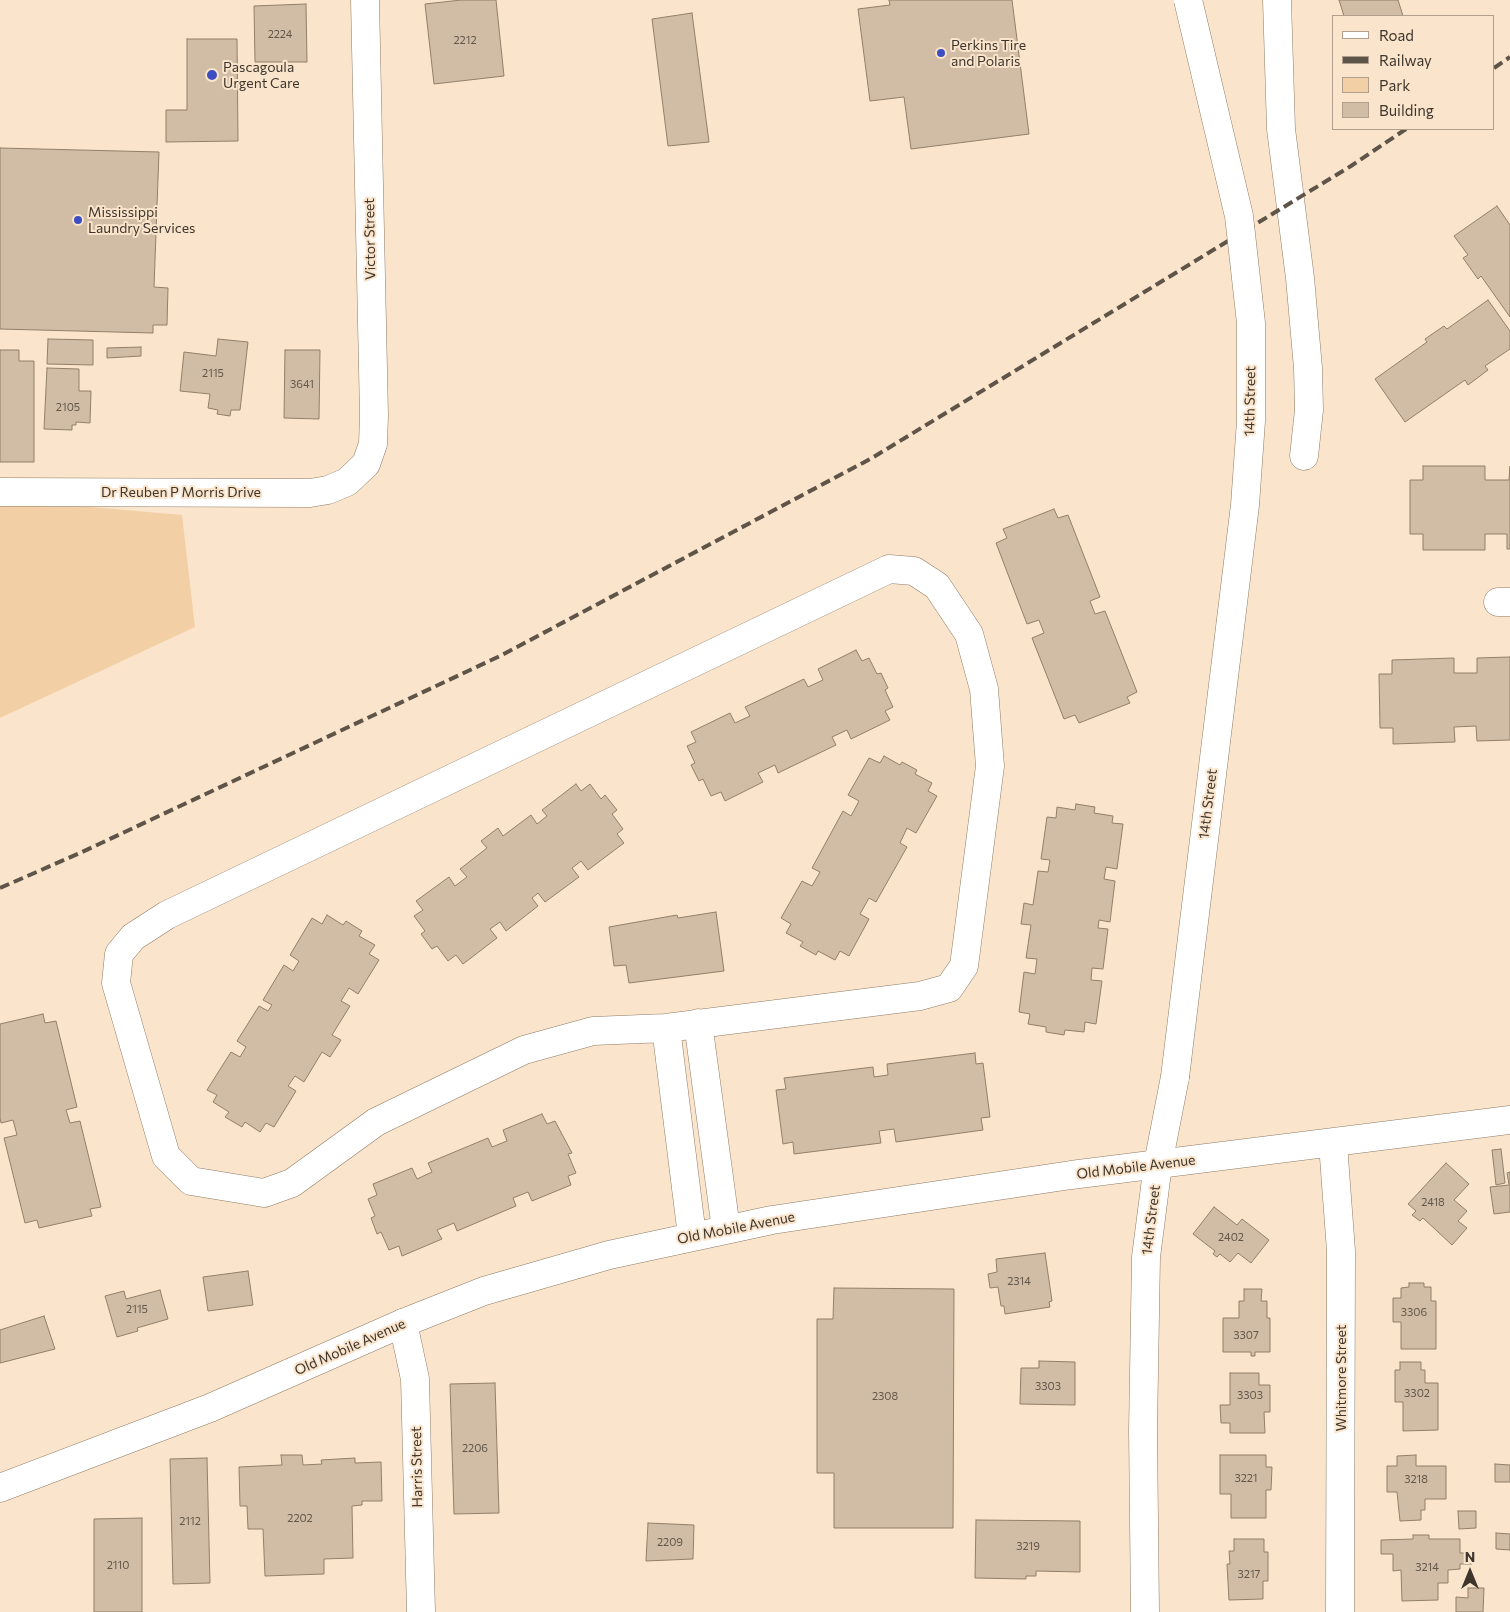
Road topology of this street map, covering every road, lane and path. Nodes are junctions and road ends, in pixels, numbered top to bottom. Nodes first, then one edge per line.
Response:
1 (365, 0) edge
2 (1188, 0) edge
3 (1277, 0) edge
4 (1304, 456) dead end
5 (358, 474) joint
6 (0, 492) edge
7 (698, 1023) junction
8 (666, 1028) junction
9 (1510, 1120) edge
10 (1333, 1144) junction
11 (1158, 1164) junction
12 (726, 1229) junction
13 (692, 1236) junction
14 (403, 1323) junction
15 (0, 1488) edge
16 (421, 1612) edge
17 (1145, 1612) edge
18 (1340, 1612) edge

1 - 5 street, Victor Street
2 - 11 street, 14th Street, bridge
3 - 4 street
5 - 6 street, Dr Reuben P Morris Drive
7 - 8 street
7 - 8 street
7 - 12 street
8 - 13 street
9 - 10 street, Old Mobile Avenue
10 - 11 street, Old Mobile Avenue
10 - 18 street, Whitmore Street
11 - 12 street, Old Mobile Avenue
11 - 17 street, 14th Street
12 - 13 street, Old Mobile Avenue
13 - 14 street, Old Mobile Avenue
14 - 15 street, Old Mobile Avenue
14 - 16 street, Harris Street

